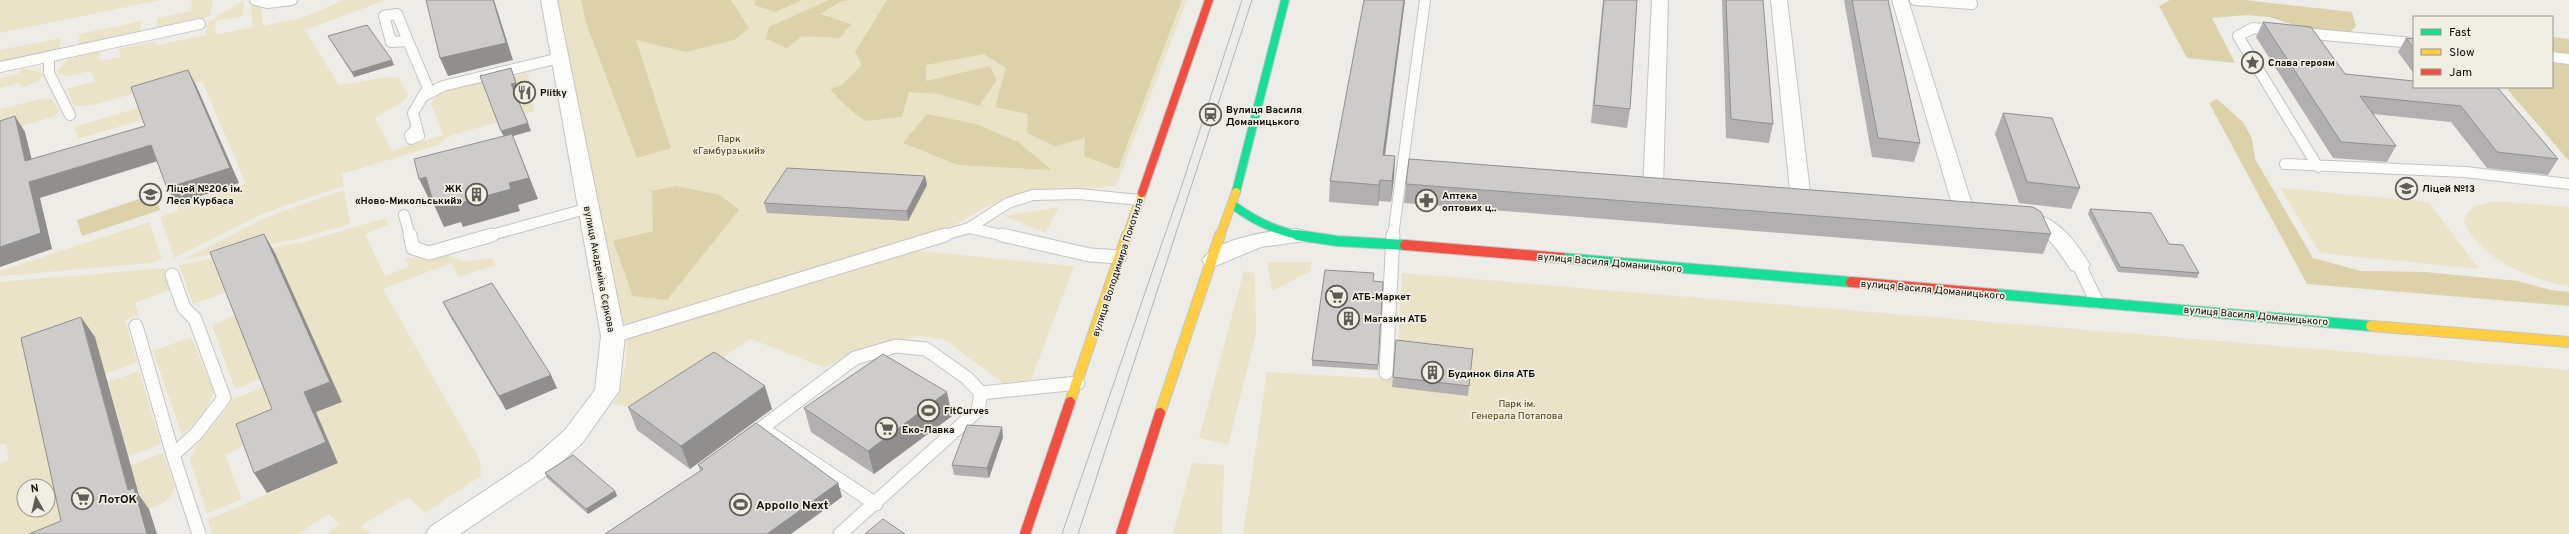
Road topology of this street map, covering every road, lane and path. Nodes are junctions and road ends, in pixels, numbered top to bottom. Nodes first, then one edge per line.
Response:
1 (255, 0) edge
2 (292, 0) edge
3 (549, 0) edge
4 (1209, 0) edge
5 (1285, 0) edge
6 (1425, 0) edge
7 (1660, 0) edge
8 (1779, 0) edge
9 (1900, 0) edge
10 (1915, 0) edge
11 (1971, 0) edge
12 (200, 24) dead end
13 (408, 41) dead end
14 (2413, 43) edge
15 (49, 56) junction
16 (2553, 57) edge
17 (560, 58) junction
18 (2569, 59) edge
19 (0, 67) edge
20 (431, 89) junction
21 (70, 115) dead end
22 (417, 128) dead end
23 (2285, 164) dead end
24 (2318, 167) junction
25 (2569, 184) edge
26 (1653, 188) edge
27 (1778, 198) edge
28 (1139, 200) junction
29 (1233, 205) junction
30 (589, 208) junction
31 (1940, 209) edge
32 (1964, 211) junction
33 (404, 214) dead end
34 (969, 228) junction
35 (1297, 236) junction
36 (1392, 244) junction
37 (1120, 257) junction
38 (1213, 260) junction
39 (2078, 265) joint
40 (172, 275) dead end
41 (2097, 302) junction
42 (136, 326) dead end
43 (613, 336) junction
44 (2569, 342) edge
45 (1386, 373) dead end
46 (1078, 383) junction
47 (981, 393) junction
48 (761, 428) junction
49 (736, 447) edge
50 (173, 455) junction
51 (876, 504) junction
52 (199, 534) edge
53 (440, 534) edge
54 (840, 534) edge
55 (1026, 534) edge
56 (1121, 534) edge

1 - 2 lane
3 - 17 street, вулиця Академіка Сєркова
4 - 28 street, вулиця Володимира Покотила
5 - 29 street
6 - 36 lane
7 - 26 street
8 - 27 street
9 - 32 street
10 - 11 lane
12 - 15 lane
13 - 20 lane
14 - 24 lane
15 - 19 lane
15 - 21 lane
16 - 18 lane
17 - 20 lane
17 - 30 street, вулиця Академіка Сєркова
20 - 22 lane
23 - 24 lane
24 - 25 lane
28 - 34 lane
28 - 37 street, вулиця Володимира Покотила
29 - 35 street, вулиця Василя Доманицького
29 - 38 street
30 - 33 lane
30 - 43 street, вулиця Академіка Сєркова
31 - 32 street
32 - 39 street
34 - 37 lane
34 - 43 lane
35 - 36 street, вулиця Василя Доманицького
35 - 38 street, вулиця Василя Доманицького
36 - 41 street, вулиця Василя Доманицького
36 - 45 lane
37 - 46 street, вулиця Володимира Покотила
38 - 56 street
39 - 41 lane
40 - 50 lane
41 - 44 street, вулиця Василя Доманицького
42 - 50 lane
43 - 53 street, вулиця Академіка Сєркова
46 - 47 lane
46 - 55 street, вулиця Володимира Покотила
47 - 48 lane
47 - 51 lane
48 - 49 lane
48 - 51 lane
50 - 52 lane
51 - 54 lane

